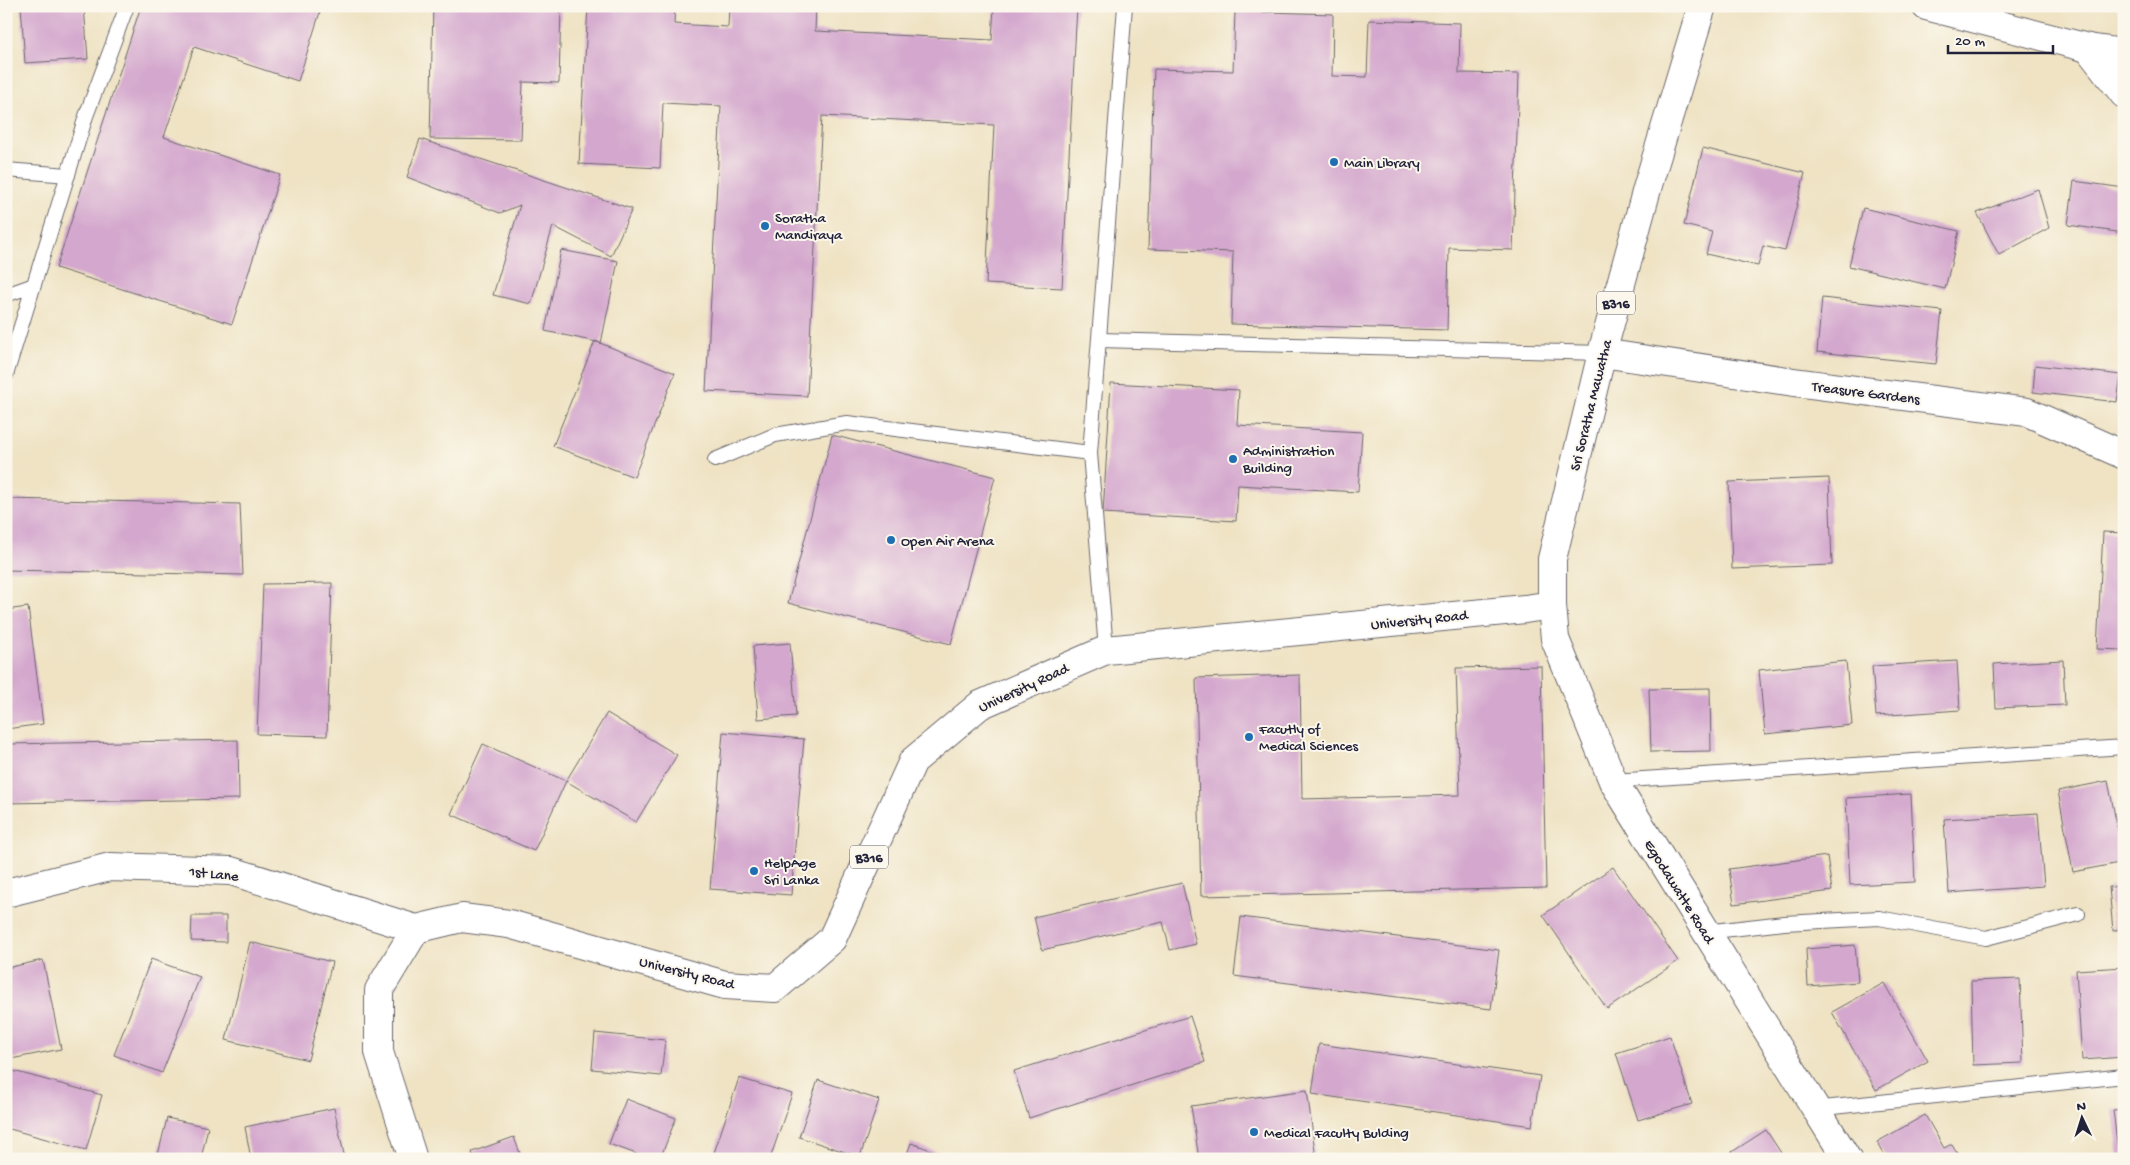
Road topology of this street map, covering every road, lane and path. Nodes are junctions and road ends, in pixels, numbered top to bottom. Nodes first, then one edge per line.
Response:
1 (127, 6) edge
2 (1125, 6) edge
3 (1702, 6) edge
4 (1926, 6) edge
5 (2088, 48) junction
6 (2124, 53) edge
7 (2124, 94) edge
8 (6, 170) edge
9 (68, 175) junction
10 (34, 285) junction
11 (6, 295) edge
12 (1099, 340) junction
13 (1602, 353) junction
14 (6, 374) edge
15 (1090, 452) junction
16 (2124, 455) edge
17 (715, 460) dead end
18 (1552, 605) junction
19 (1106, 650) junction
20 (2124, 747) edge
21 (1612, 781) junction
22 (6, 893) edge
23 (2078, 914) dead end
24 (416, 929) junction
25 (1705, 932) junction
26 (2124, 1076) edge
27 (1814, 1108) junction
28 (413, 1159) edge
29 (1847, 1159) edge

1 - 9 lane
2 - 12 lane
3 - 13 main road, Sri Soratha Mawatha / B316
4 - 5 main road
5 - 6 main road
5 - 7 main road
8 - 9 lane
9 - 10 lane
10 - 11 lane
10 - 14 lane
12 - 13 lane
12 - 15 lane
13 - 16 main road, Treasure Gardens
13 - 18 main road, Sri Soratha Mawatha / B316
15 - 17 lane
15 - 19 lane
18 - 19 main road, University Road / B316
18 - 21 main road, Egodawatte Road
19 - 24 main road, University Road / B316
20 - 21 lane
21 - 25 main road, Egodawatte Road
22 - 24 main road, 1st Lane
23 - 25 lane
24 - 28 main road
25 - 27 main road, Egodawatte Road
26 - 27 lane
27 - 29 main road, Egodawatte Road

